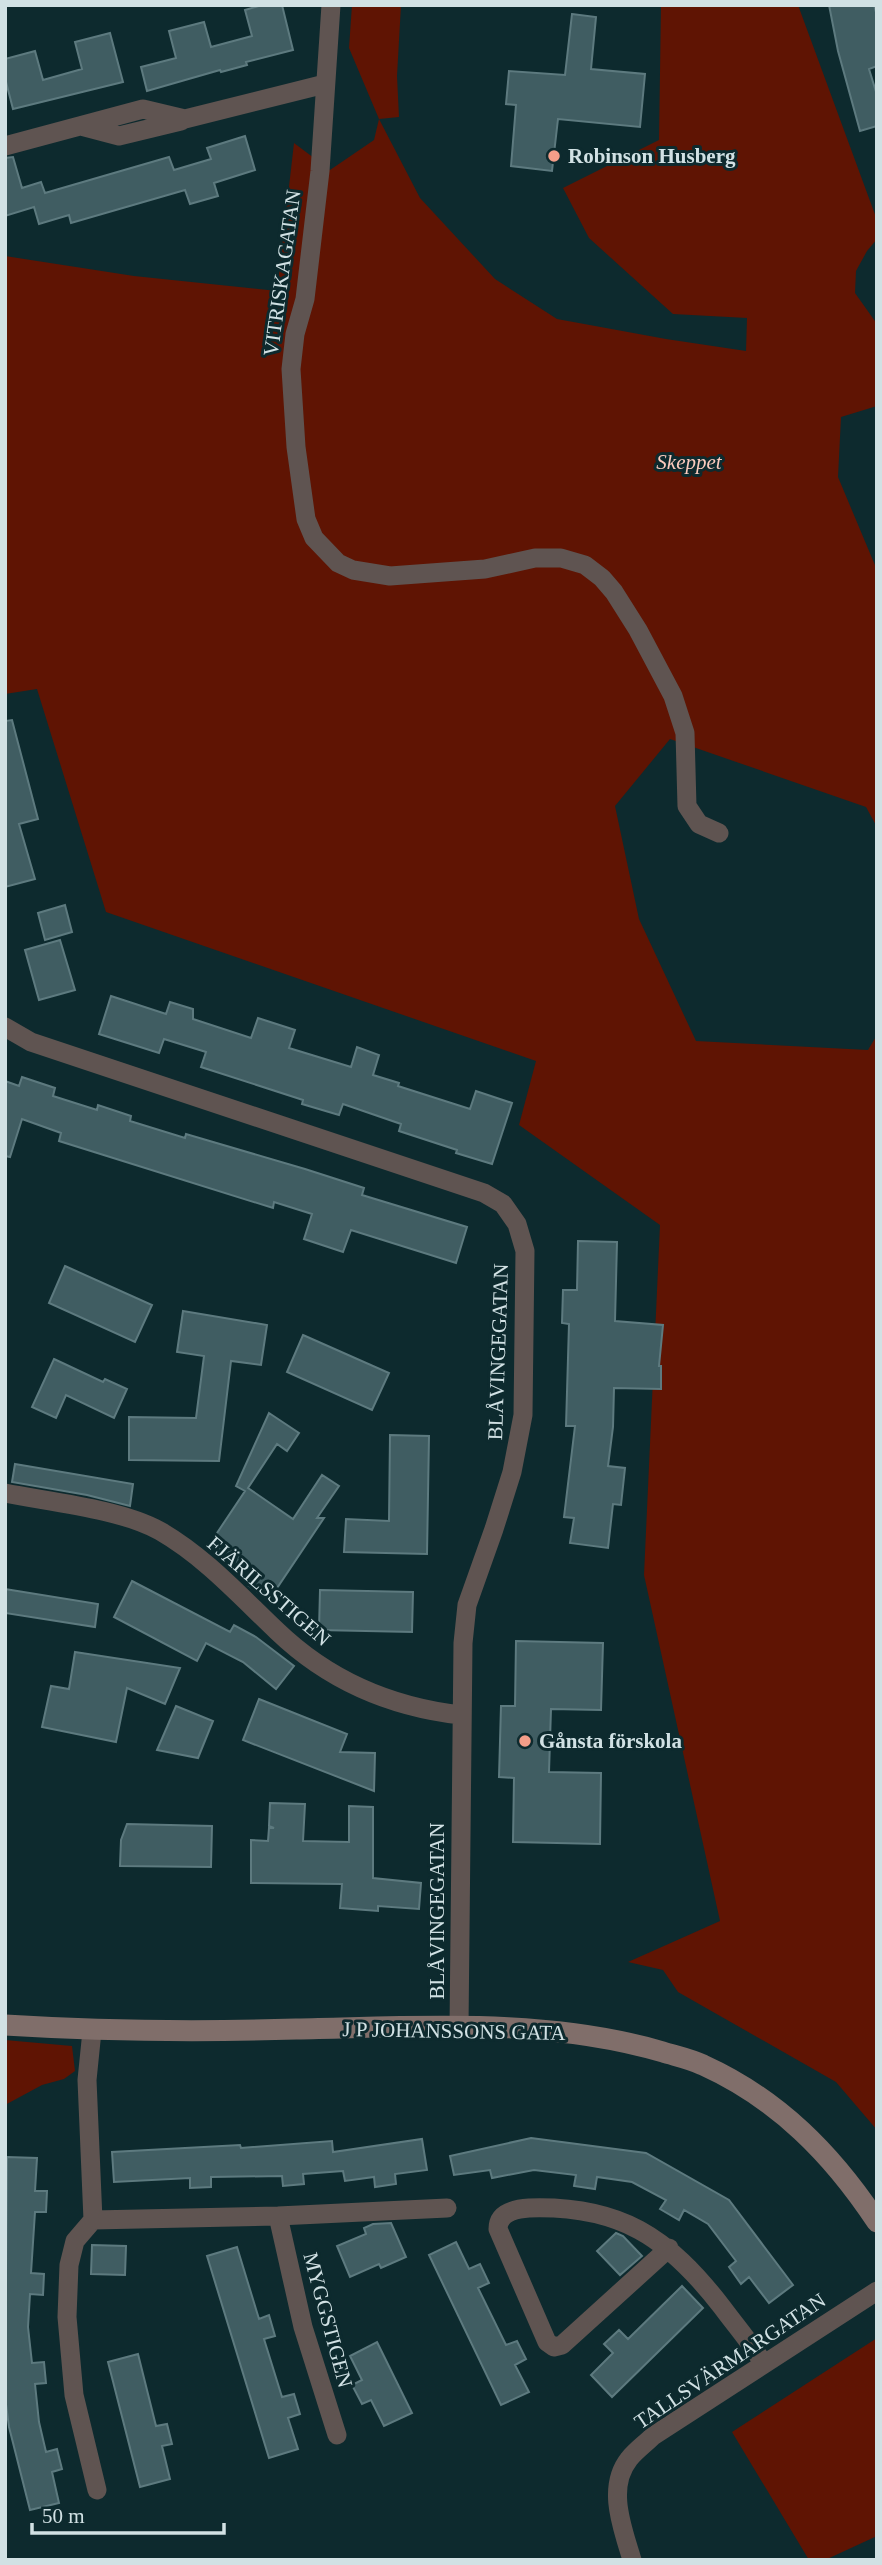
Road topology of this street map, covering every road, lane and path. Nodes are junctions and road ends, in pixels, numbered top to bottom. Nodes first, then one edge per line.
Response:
1 (331, 5) edge
2 (326, 84) junction
3 (5, 146) edge
4 (719, 833) dead end
5 (5, 1027) edge
6 (5, 1493) edge
7 (461, 1715) junction
8 (5, 2025) edge
9 (459, 2028) junction
10 (92, 2031) junction
11 (447, 2208) dead end
12 (278, 2216) junction
13 (93, 2220) junction
14 (877, 2222) edge
15 (668, 2248) junction
16 (877, 2291) edge
17 (763, 2363) junction
18 (337, 2435) dead end
19 (97, 2490) dead end
20 (632, 2560) edge

1 - 2 street, VITRISKAGATAN
2 - 3 street
2 - 4 street, VITRISKAGATAN
5 - 7 street, BLÅVINGEGATAN
6 - 7 street, FJÄRILSSTIGEN
7 - 9 street, BLÅVINGEGATAN
8 - 10 street, J P JOHANSSONS GATA
9 - 10 street, J P JOHANSSONS GATA
9 - 14 street, J P JOHANSSONS GATA
10 - 13 street
11 - 12 street
12 - 13 street
12 - 18 street, MYGGSTIGEN
13 - 19 street
15 - 15 street
15 - 17 street
16 - 17 street, TALLSVÄRMARGATAN
17 - 20 street, TALLSVÄRMARGATAN

